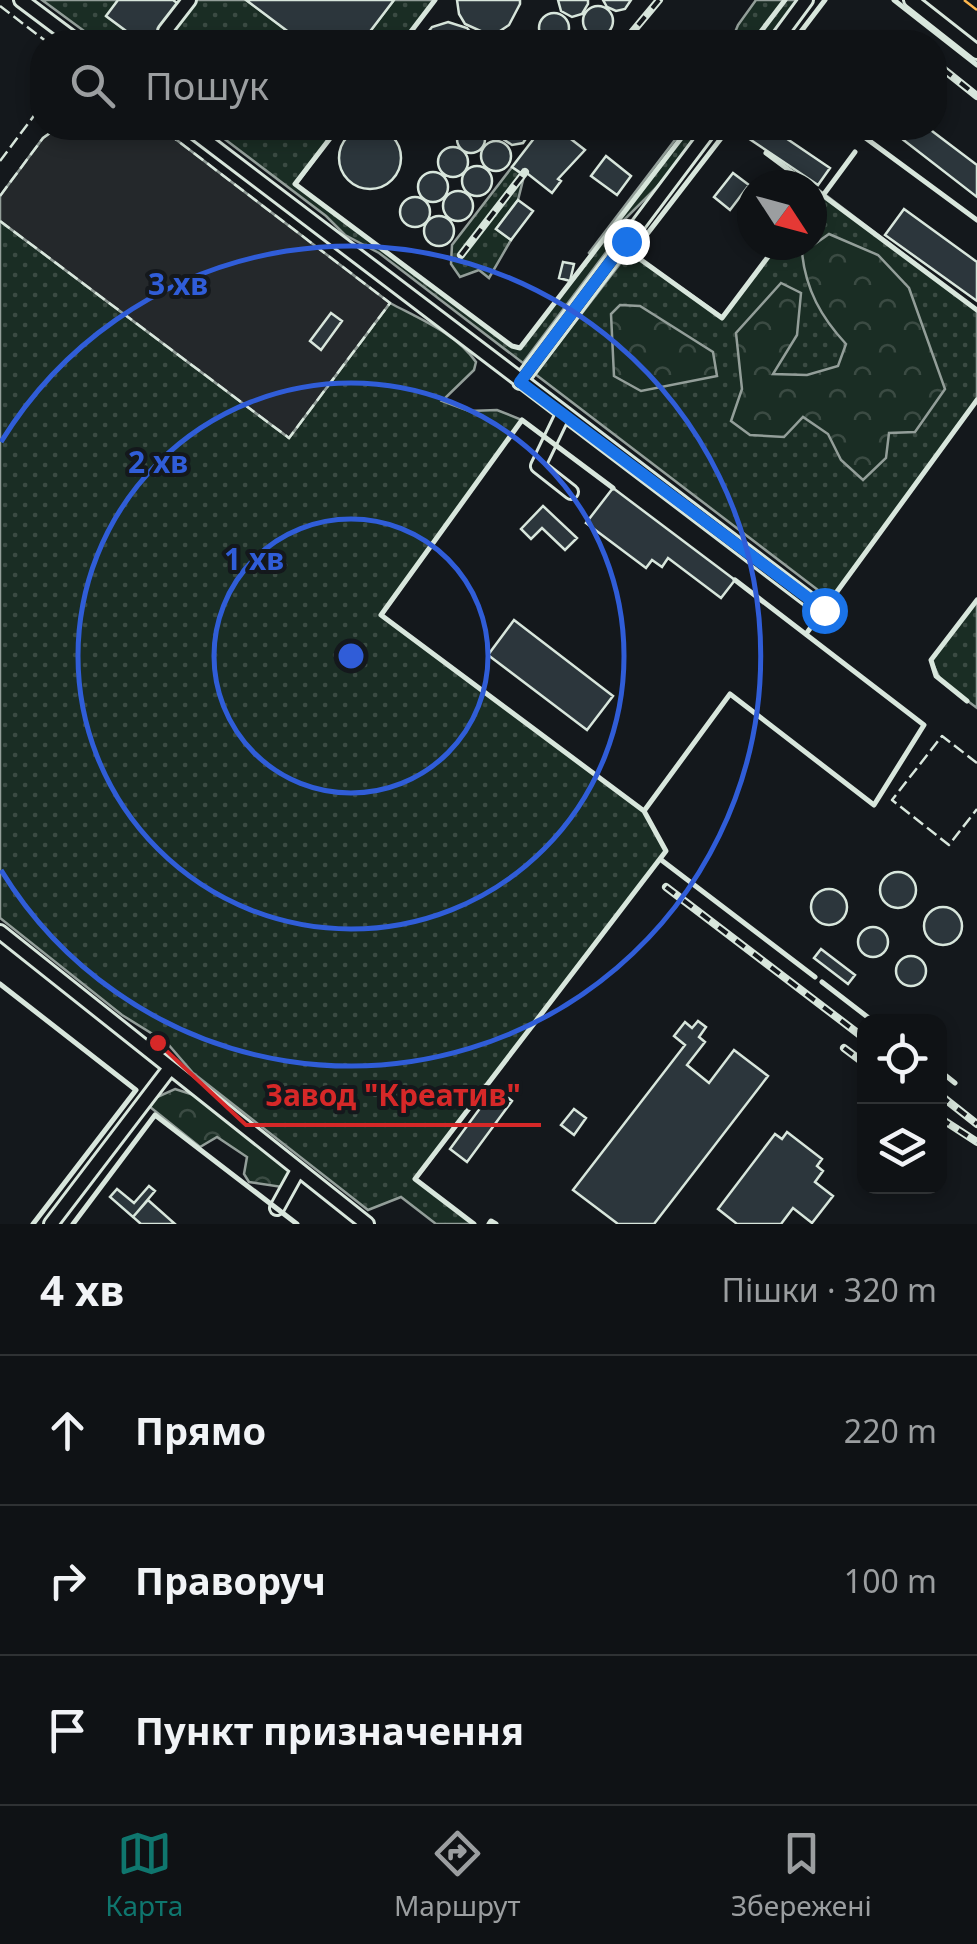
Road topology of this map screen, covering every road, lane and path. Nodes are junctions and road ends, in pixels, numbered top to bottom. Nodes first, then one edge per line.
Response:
1 (21, 0) edge
2 (188, 0) edge
3 (806, 0) edge
4 (912, 0) edge
5 (61, 30) edge
6 (166, 30) edge
7 (783, 30) edge
8 (977, 52) edge
9 (204, 140) edge
10 (702, 140) edge
11 (520, 382) junction
12 (563, 414) junction
13 (571, 492) dead end
14 (824, 610) dead end
15 (0, 932) edge
16 (170, 1068) junction
17 (298, 1170) junction
18 (277, 1208) dead end
19 (52, 1224) edge
20 (368, 1224) edge

1 - 5 street
2 - 6 street
3 - 7 street
4 - 8 street
9 - 11 street
10 - 11 street
11 - 12 street
12 - 13 street
12 - 14 street
15 - 16 street
16 - 17 street
16 - 19 street
17 - 18 street
17 - 20 street

